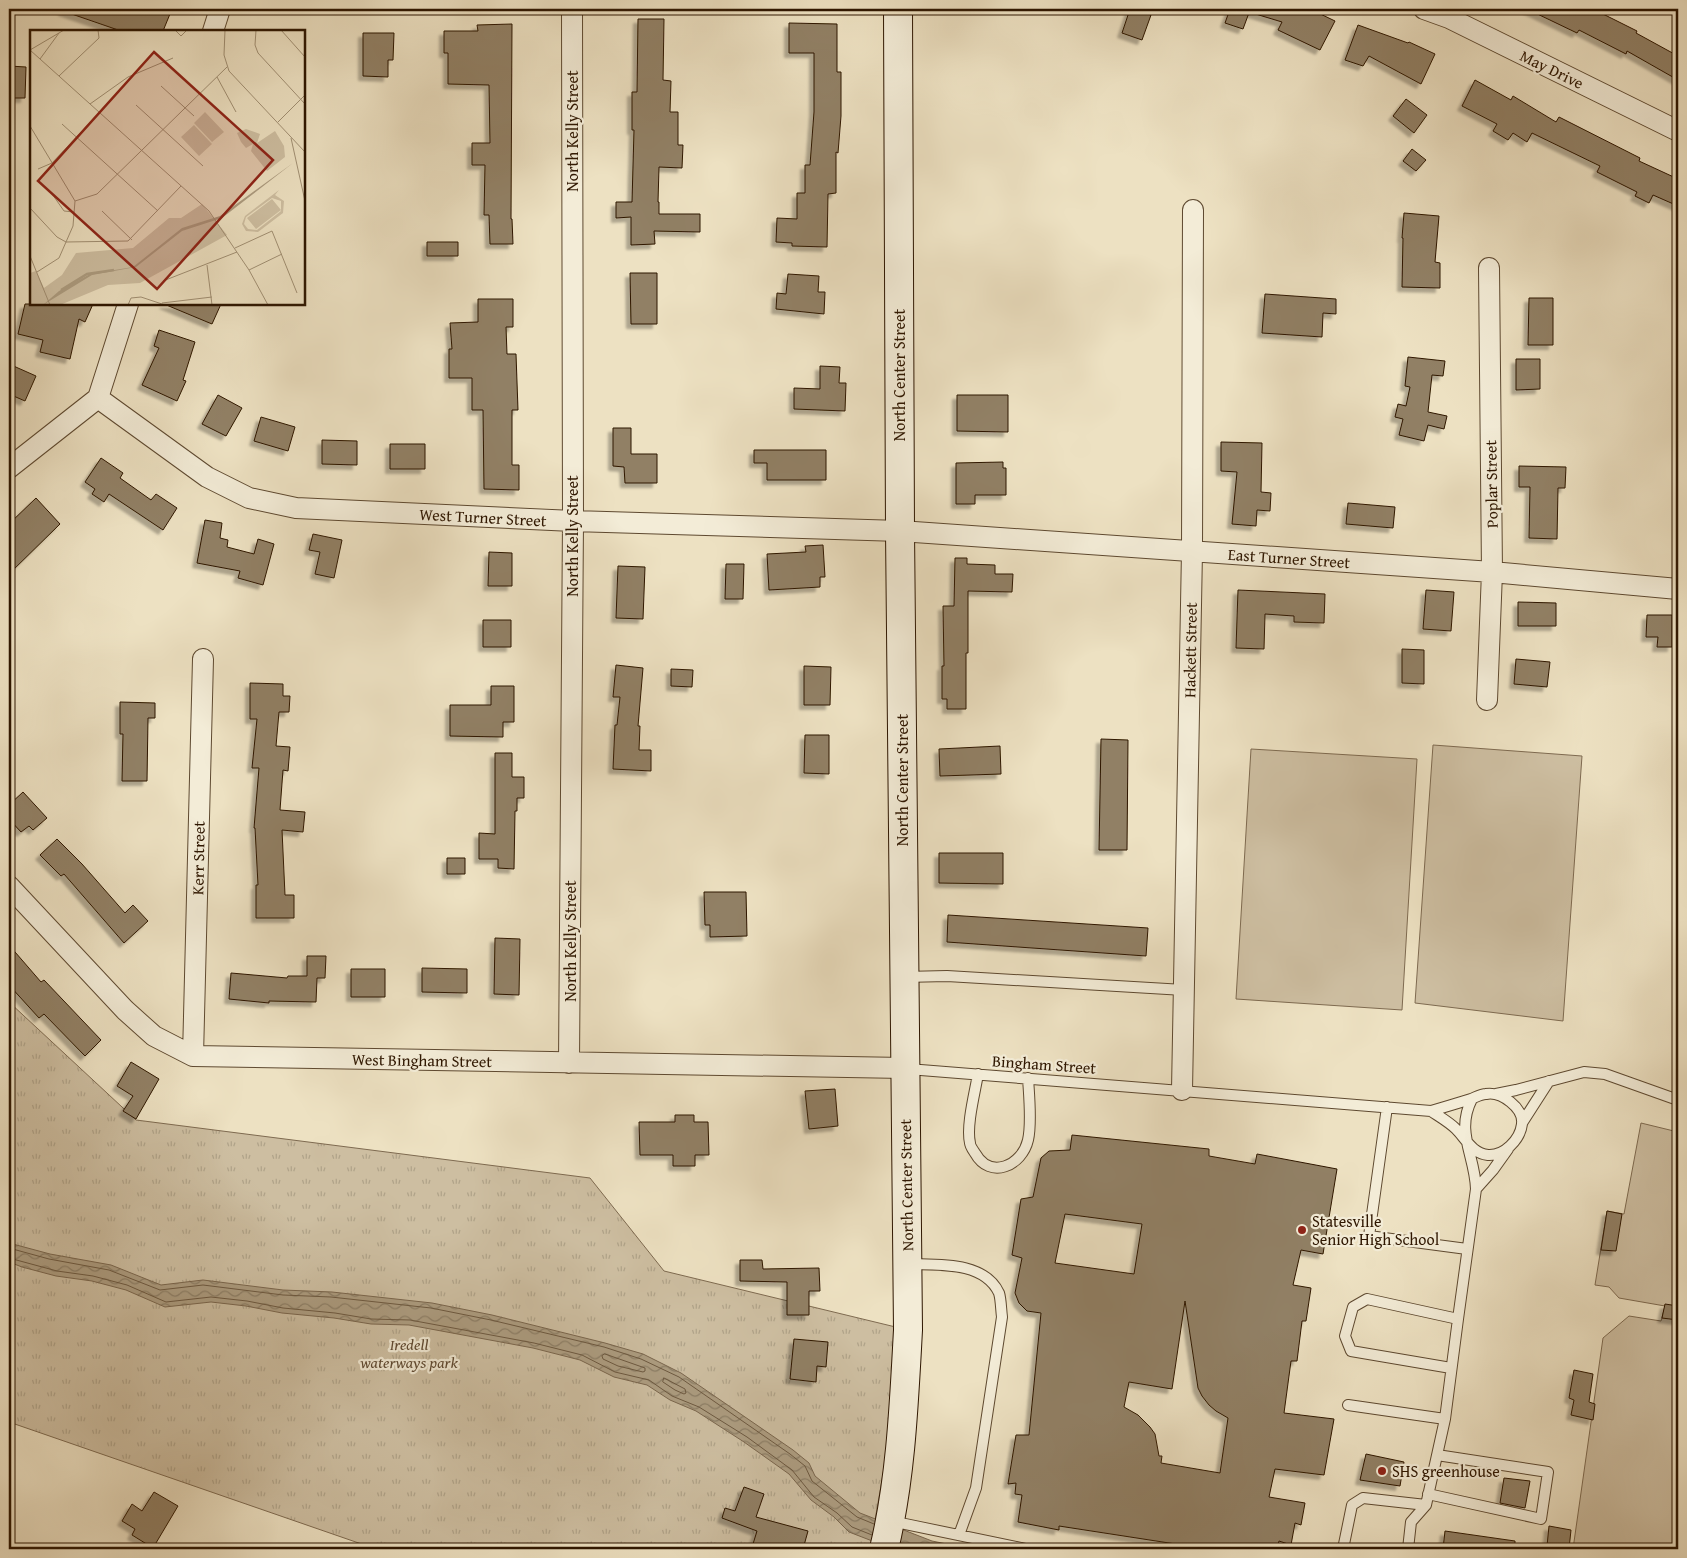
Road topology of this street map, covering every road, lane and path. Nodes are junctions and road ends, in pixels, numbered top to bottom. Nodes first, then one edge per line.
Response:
1 (220, 9) edge
2 (572, 9) edge
3 (898, 9) edge
4 (1424, 9) edge
5 (213, 30) edge
6 (1678, 131) edge
7 (1193, 210) dead end
8 (1489, 268) dead end
9 (128, 305) edge
10 (98, 398) junction
11 (11, 463) edge
12 (573, 521) junction
13 (900, 531) junction
14 (1192, 551) junction
15 (1492, 572) junction
16 (1678, 589) edge
17 (203, 659) dead end
18 (1487, 700) dead end
19 (9, 886) edge
20 (903, 977) junction
21 (1184, 990) junction
22 (194, 1056) junction
23 (569, 1063) junction
24 (904, 1068) junction
25 (978, 1074) junction
26 (1028, 1078) junction
27 (1549, 1082) junction
28 (1182, 1090) junction
29 (1495, 1094) junction
30 (1472, 1099) junction
31 (1678, 1100) edge
32 (1387, 1108) junction
33 (1431, 1111) junction
34 (1522, 1123) junction
35 (1466, 1141) junction
36 (1510, 1146) junction
37 (1476, 1189) junction
38 (1467, 1249) junction
39 (907, 1264) junction
40 (1458, 1319) junction
41 (1451, 1368) junction
42 (1348, 1405) dead end
43 (1445, 1419) junction
44 (1437, 1454) junction
45 (1427, 1500) junction
46 (890, 1520) junction
47 (959, 1535) junction
48 (884, 1549) edge
49 (1026, 1549) edge
50 (1343, 1549) edge
51 (1408, 1549) edge

1 - 5 street
2 - 12 street, North Kelly Street
3 - 13 main road, North Center Street
4 - 6 street, May Drive
7 - 14 street, Hackett Street
8 - 15 street, Poplar Street
9 - 10 street
10 - 11 street
10 - 12 street, West Turner Street
12 - 13 street, West Turner Street
12 - 23 street, North Kelly Street
13 - 14 street, East Turner Street
13 - 20 main road, North Center Street
14 - 15 street, East Turner Street
14 - 21 street, Hackett Street
15 - 16 street, East Turner Street
15 - 18 street, Poplar Street
17 - 22 street, Kerr Street
19 - 22 street, West Bingham Street
20 - 21 lane
20 - 24 main road, North Center Street
21 - 28 street, Hackett Street
22 - 23 street, West Bingham Street
23 - 24 street, West Bingham Street
24 - 25 lane, Bingham Street
24 - 39 main road, North Center Street
25 - 26 lane, Bingham Street
25 - 26 lane
26 - 28 lane, Bingham Street
27 - 29 lane
27 - 31 lane
27 - 34 lane
28 - 32 lane, Bingham Street
29 - 30 lane
29 - 34 lane
30 - 33 lane
30 - 35 lane
32 - 33 lane, Bingham Street
32 - 38 lane
33 - 35 lane
34 - 36 lane
35 - 36 lane
35 - 37 lane
36 - 37 lane
37 - 38 lane
38 - 40 lane
39 - 46 main road, North Center Street
39 - 47 lane
40 - 41 lane
40 - 41 lane
41 - 43 lane
42 - 43 lane
43 - 44 lane
44 - 45 lane
44 - 45 lane
45 - 50 lane
45 - 51 lane
46 - 47 lane
46 - 48 main road, North Center Street
47 - 49 lane

